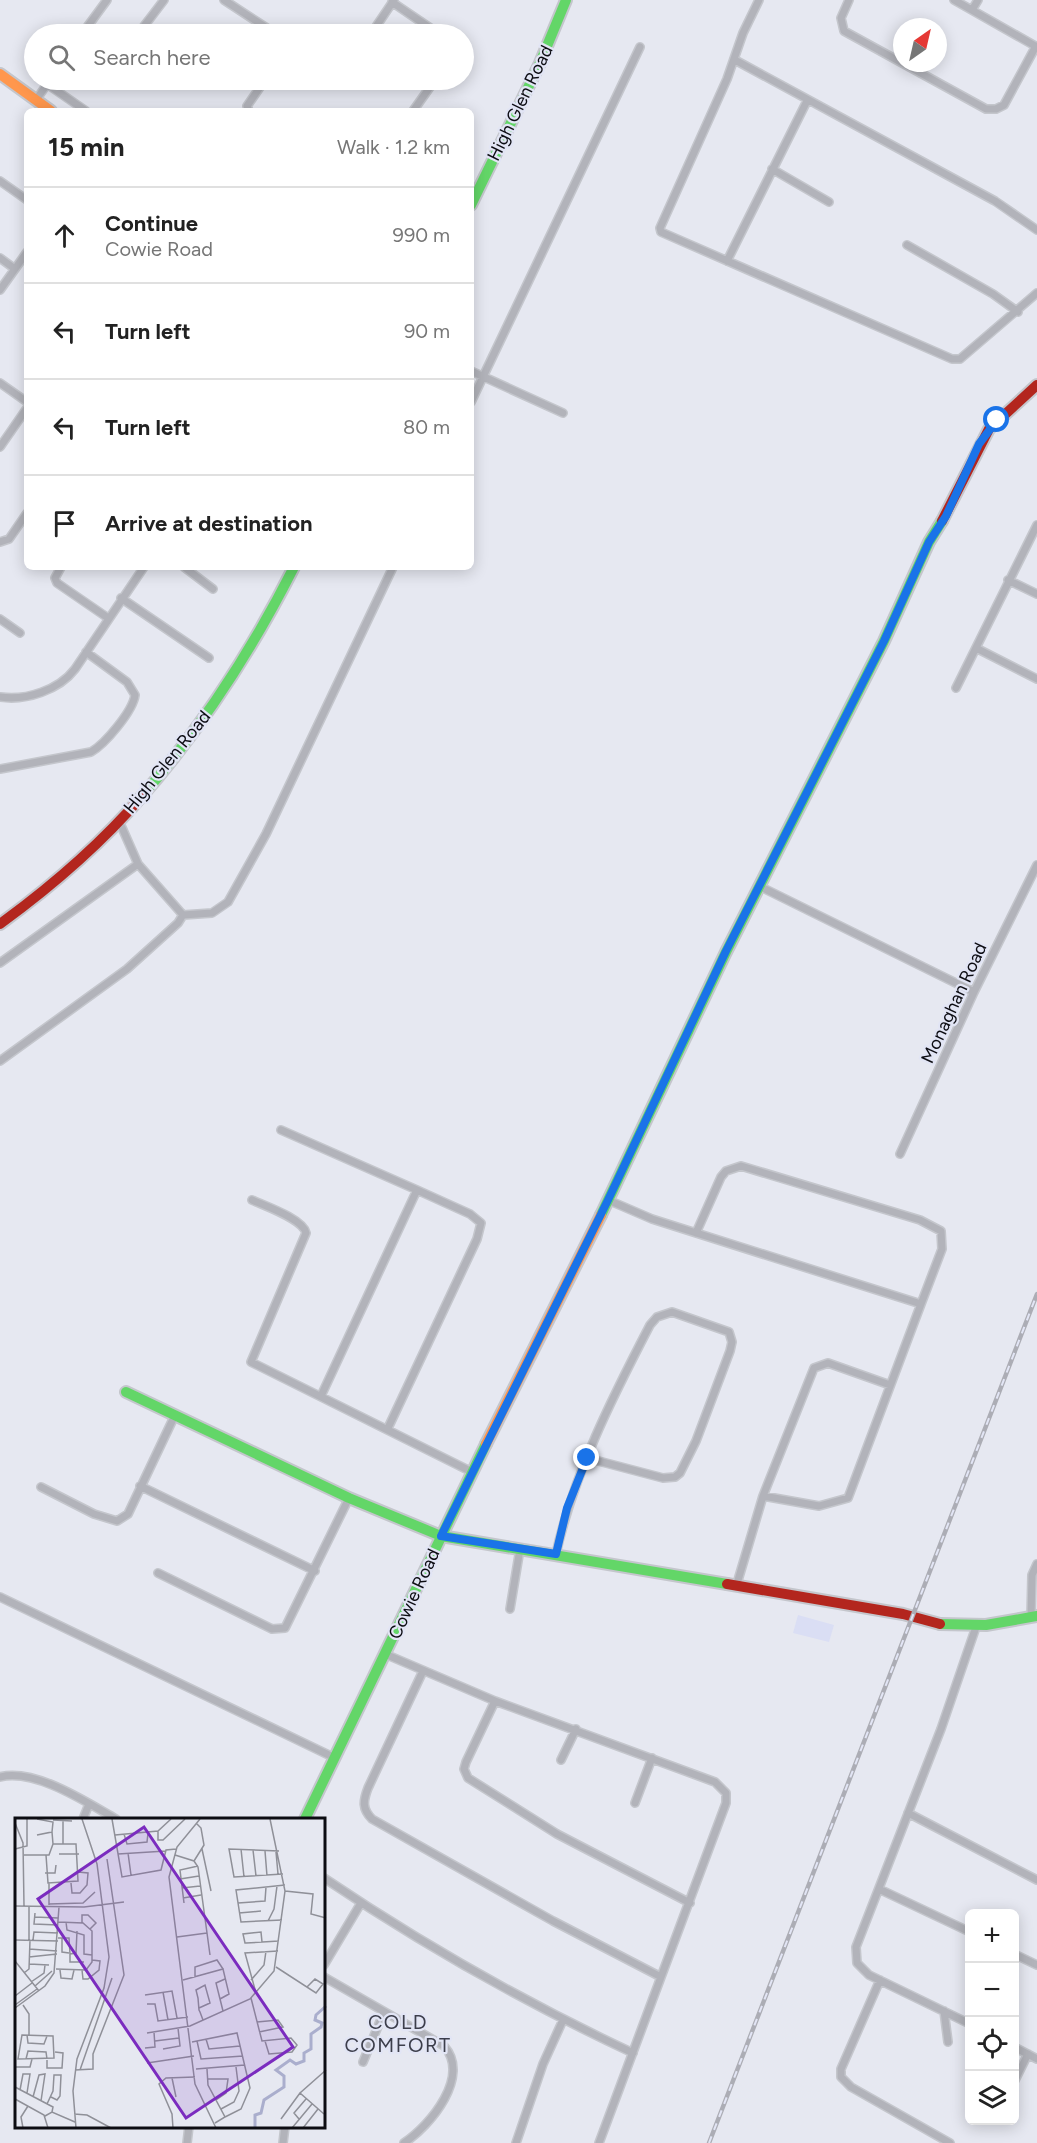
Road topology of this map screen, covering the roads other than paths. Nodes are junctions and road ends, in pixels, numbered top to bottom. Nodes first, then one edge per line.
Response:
1 (107, 0) edge
2 (164, 0) edge
3 (224, 0) edge
4 (566, 0) edge
5 (759, 0) edge
6 (849, 0) edge
7 (954, 0) edge
8 (978, 0) edge
9 (393, 1) edge
10 (972, 10) junction
11 (89, 24) edge
12 (146, 24) edge
13 (261, 24) edge
14 (378, 24) edge
15 (425, 24) edge
16 (640, 47) dead end
17 (1036, 47) edge
18 (735, 60) junction
19 (0, 74) edge
20 (43, 90) edge
21 (58, 90) edge
22 (258, 90) edge
23 (428, 90) edge
24 (36, 100) junction
25 (807, 101) junction
26 (47, 108) edge
27 (82, 108) edge
28 (248, 108) edge
29 (415, 108) edge
30 (772, 169) junction
31 (0, 181) edge
32 (24, 198) edge
33 (474, 200) edge
34 (829, 202) dead end
35 (1037, 230) edge
36 (907, 245) dead end
37 (24, 256) edge
38 (0, 258) edge
39 (727, 261) junction
40 (15, 269) junction
41 (0, 290) edge
42 (1037, 294) edge
43 (1018, 312) junction
44 (474, 372) edge
45 (483, 376) junction
46 (0, 383) edge
47 (1037, 385) edge
48 (474, 396) edge
49 (24, 400) edge
50 (24, 412) edge
51 (563, 413) dead end
52 (0, 447) edge
53 (24, 517) edge
54 (1037, 525) edge
55 (0, 542) edge
56 (60, 570) edge
57 (142, 570) edge
58 (187, 570) edge
59 (292, 570) edge
60 (392, 570) edge
61 (1008, 580) junction
62 (213, 589) dead end
63 (1037, 594) edge
64 (121, 598) junction
65 (108, 618) junction
66 (0, 619) edge
67 (20, 633) dead end
68 (976, 648) junction
69 (86, 652) junction
70 (209, 658) dead end
71 (1037, 679) edge
72 (956, 687) dead end
73 (0, 697) edge
74 (0, 769) edge
75 (119, 820) junction
76 (138, 864) junction
77 (1037, 865) edge
78 (759, 886) junction
79 (183, 915) junction
80 (0, 924) edge
81 (0, 963) edge
82 (974, 992) junction
83 (0, 1061) edge
84 (281, 1131) dead end
85 (900, 1154) dead end
86 (417, 1190) junction
87 (252, 1200) dead end
88 (608, 1200) junction
89 (696, 1233) junction
90 (921, 1304) junction
91 (890, 1385) junction
92 (126, 1392) dead end
93 (321, 1396) junction
94 (175, 1415) junction
95 (388, 1428) junction
96 (587, 1458) junction
97 (472, 1472) junction
98 (140, 1486) junction
99 (41, 1487) dead end
100 (763, 1496) junction
101 (349, 1498) junction
102 (441, 1536) junction
103 (520, 1549) junction
104 (556, 1554) junction
105 (1037, 1564) edge
106 (315, 1571) junction
107 (158, 1574) dead end
108 (736, 1587) junction
109 (0, 1597) edge
110 (510, 1609) dead end
111 (1034, 1616) edge
112 (976, 1627) junction
113 (386, 1654) junction
114 (423, 1671) junction
115 (495, 1701) junction
116 (576, 1729) junction
117 (335, 1758) junction
118 (652, 1758) junction
119 (561, 1760) dead end
120 (0, 1777) edge
121 (635, 1803) dead end
122 (89, 1804) junction
123 (908, 1813) junction
124 (83, 1818) edge
125 (114, 1818) edge
126 (305, 1818) edge
127 (326, 1879) edge
128 (1037, 1880) edge
129 (879, 1889) junction
130 (361, 1903) junction
131 (690, 1903) junction
132 (965, 1930) edge
133 (1019, 1956) edge
134 (326, 1962) edge
135 (1037, 1965) edge
136 (661, 1977) junction
137 (326, 1978) edge
138 (880, 1980) junction
139 (944, 2011) junction
140 (384, 2012) junction
141 (563, 2020) junction
142 (965, 2022) edge
143 (948, 2042) dead end
144 (1019, 2050) edge
145 (633, 2053) junction
146 (1028, 2054) junction
147 (1037, 2059) edge
148 (363, 2062) dead end
149 (1019, 2072) edge
150 (189, 2128) edge
151 (285, 2128) edge
152 (187, 2143) edge
153 (283, 2143) edge
154 (404, 2143) edge
155 (516, 2143) edge
156 (599, 2143) edge
157 (950, 2143) edge

1 - 11 street
2 - 12 street
3 - 13 street
4 - 33 street, High Glen Road
5 - 18 street
6 - 17 street
7 - 10 street
8 - 10 street
9 - 14 street
9 - 15 street
10 - 17 street
16 - 45 street
18 - 25 street
18 - 39 street
19 - 24 street
20 - 24 street
21 - 27 street
22 - 28 street
23 - 29 street
24 - 26 street
25 - 30 street
25 - 35 street
30 - 34 street
30 - 39 street
31 - 32 street
36 - 43 street
37 - 40 street
38 - 40 street
39 - 43 street
40 - 41 street
42 - 43 street
44 - 45 street
45 - 48 street
45 - 51 street
46 - 49 street
47 - 78 street, Cowie Road
50 - 52 street
53 - 55 street
54 - 61 street
56 - 65 street
57 - 64 street
58 - 62 street
59 - 75 street, High Glen Road
60 - 79 street
61 - 63 street
61 - 68 street
64 - 65 street
64 - 70 street
65 - 69 street
66 - 67 street
68 - 71 street
68 - 72 street
69 - 73 street
69 - 74 street
75 - 76 street
75 - 80 street, High Glen Road
76 - 79 street
76 - 81 street
77 - 82 street, Monaghan Road
78 - 82 street
78 - 88 street, Cowie Road
79 - 83 street
82 - 85 street, Monaghan Road
84 - 86 street
86 - 93 street
86 - 95 street
87 - 93 street
88 - 89 street
88 - 97 street, Cowie Road
89 - 90 street
89 - 90 street
90 - 91 street
91 - 100 street
91 - 100 street
92 - 94 street
93 - 95 street
94 - 98 street
94 - 101 street
95 - 97 street
96 - 96 street
96 - 104 street
97 - 102 street, Cowie Road
98 - 99 street
98 - 106 street
100 - 108 street
101 - 102 street
101 - 106 street
102 - 103 street
102 - 113 street, Cowie Road
103 - 104 street
103 - 110 street
104 - 108 street
105 - 111 street
106 - 107 street
108 - 112 street
109 - 117 street
111 - 112 street
112 - 123 street
113 - 114 street
113 - 117 street, Cowie Road
114 - 115 street
114 - 136 street
115 - 116 street
115 - 131 street
116 - 118 street
116 - 119 street
117 - 126 street, Cowie Road
118 - 121 street
118 - 131 street
120 - 122 street
122 - 124 street
122 - 125 street
123 - 128 street
123 - 129 street
127 - 130 street
129 - 132 street
129 - 138 street
130 - 134 street
130 - 141 street
131 - 136 street
133 - 135 street
136 - 145 street
137 - 140 street
138 - 139 street
138 - 157 street
139 - 142 street
139 - 143 street
140 - 148 street
140 - 154 street
141 - 145 street
141 - 155 street
144 - 146 street
145 - 156 street
146 - 147 street
146 - 149 street
150 - 152 street
151 - 153 street

